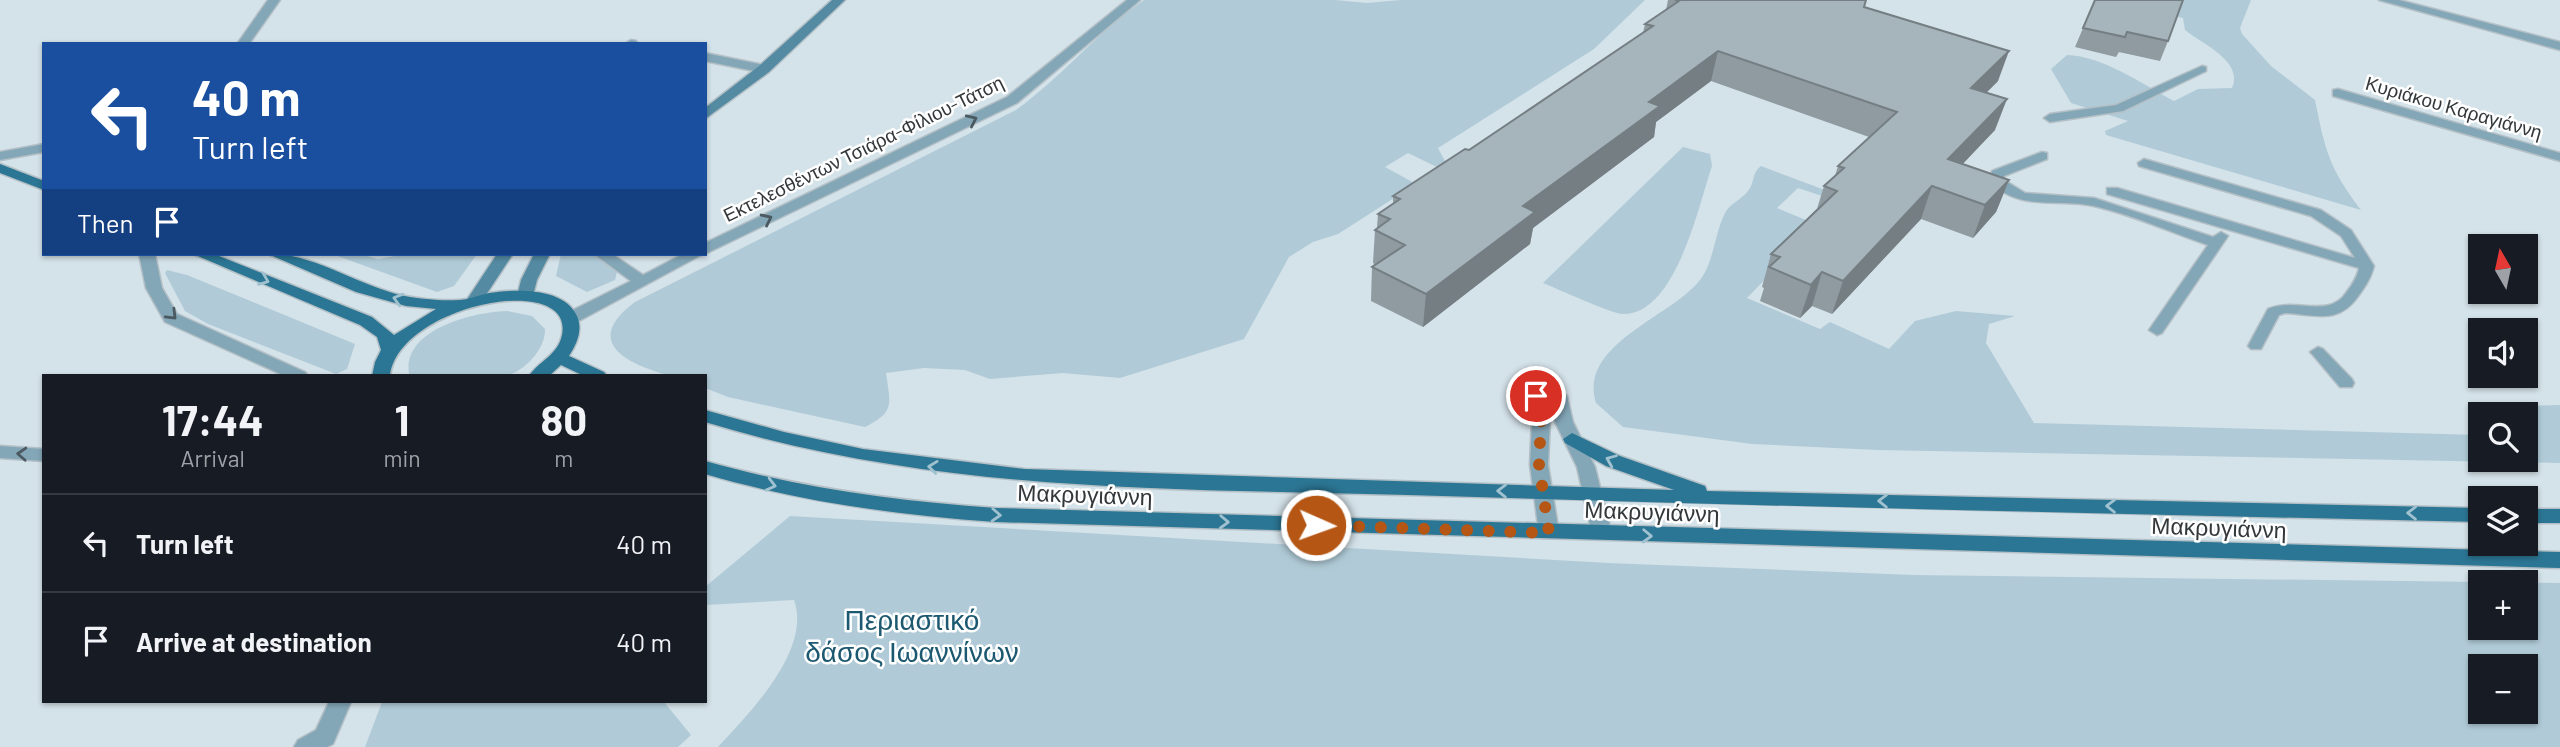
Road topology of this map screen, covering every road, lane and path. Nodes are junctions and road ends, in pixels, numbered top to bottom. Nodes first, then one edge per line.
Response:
1 (274, 0) edge
2 (839, 0) edge
3 (1134, 0) edge
4 (2385, 0) edge
5 (244, 42) edge
6 (2560, 46) edge
7 (707, 57) edge
8 (765, 69) junction
9 (2202, 69) dead end
10 (2338, 93) dead end
11 (711, 111) edge
12 (2050, 118) dead end
13 (42, 148) edge
14 (0, 156) edge
15 (2042, 156) dead end
16 (2560, 157) edge
17 (2144, 163) dead end
18 (0, 168) edge
19 (42, 185) edge
20 (2112, 191) dead end
21 (2227, 226) junction
22 (2216, 243) junction
23 (707, 248) edge
24 (148, 256) edge
25 (206, 256) edge
26 (281, 256) edge
27 (504, 256) edge
28 (541, 256) edge
29 (605, 256) edge
30 (691, 256) edge
31 (2367, 266) junction
32 (640, 280) junction
33 (525, 296) junction
34 (470, 302) junction
35 (571, 318) junction
36 (2157, 330) dead end
37 (2256, 346) dead end
38 (390, 350) junction
39 (2318, 352) dead end
40 (560, 358) junction
41 (295, 374) edge
42 (381, 374) edge
43 (540, 374) edge
44 (594, 374) edge
45 (2346, 383) dead end
46 (1536, 396) dead end
47 (1558, 396) dead end
48 (707, 417) edge
49 (1572, 439) junction
50 (0, 452) edge
51 (42, 455) edge
52 (707, 468) edge
53 (1543, 492) junction
54 (1592, 494) junction
55 (1722, 498) junction
56 (2468, 514) edge
57 (2538, 516) edge
58 (2560, 516) edge
59 (1549, 533) junction
60 (1602, 534) junction
61 (2560, 560) edge
62 (339, 703) edge
63 (318, 744) edge

1 - 5 street
2 - 8 main road
23 -> 3 street, Εκτελεσθέντων Τσιάρα-Φίλιου-Τάτση
4 - 6 street
7 - 8 street
8 - 11 main road
9 - 12 lane
10 - 16 street, Κυριάκου Καραγιάννη
13 - 14 lane
15 - 22 lane
17 - 31 lane
18 - 19 main road
20 - 21 lane
21 - 22 lane
21 - 31 lane
22 - 36 lane
24 -> 41 street
25 -> 38 main road
34 -> 26 main road
27 - 34 main road
28 - 33 main road
29 - 32 street
30 - 32 street
31 - 37 lane
32 - 35 street
33 - 34 main road
33 - 35 main road
34 - 38 main road
35 - 40 main road
38 - 42 main road
39 - 45 lane
40 - 43 main road
40 - 44 main road
46 - 53 street
47 - 49 street
53 -> 48 main road, Μακρυγιάννη
49 - 54 street
55 -> 49 main road
51 -> 50 street
52 -> 59 main road, Μακρυγιάννη
53 - 54 main road, Μακρυγιάννη
53 - 59 street
54 - 55 main road, Μακρυγιάννη
54 - 60 street
56 -> 55 main road, Μακρυγιάννη
57 - 58 main road
59 - 60 main road, Μακρυγιάννη
60 -> 61 main road, Μακρυγιάννη
62 - 63 street

